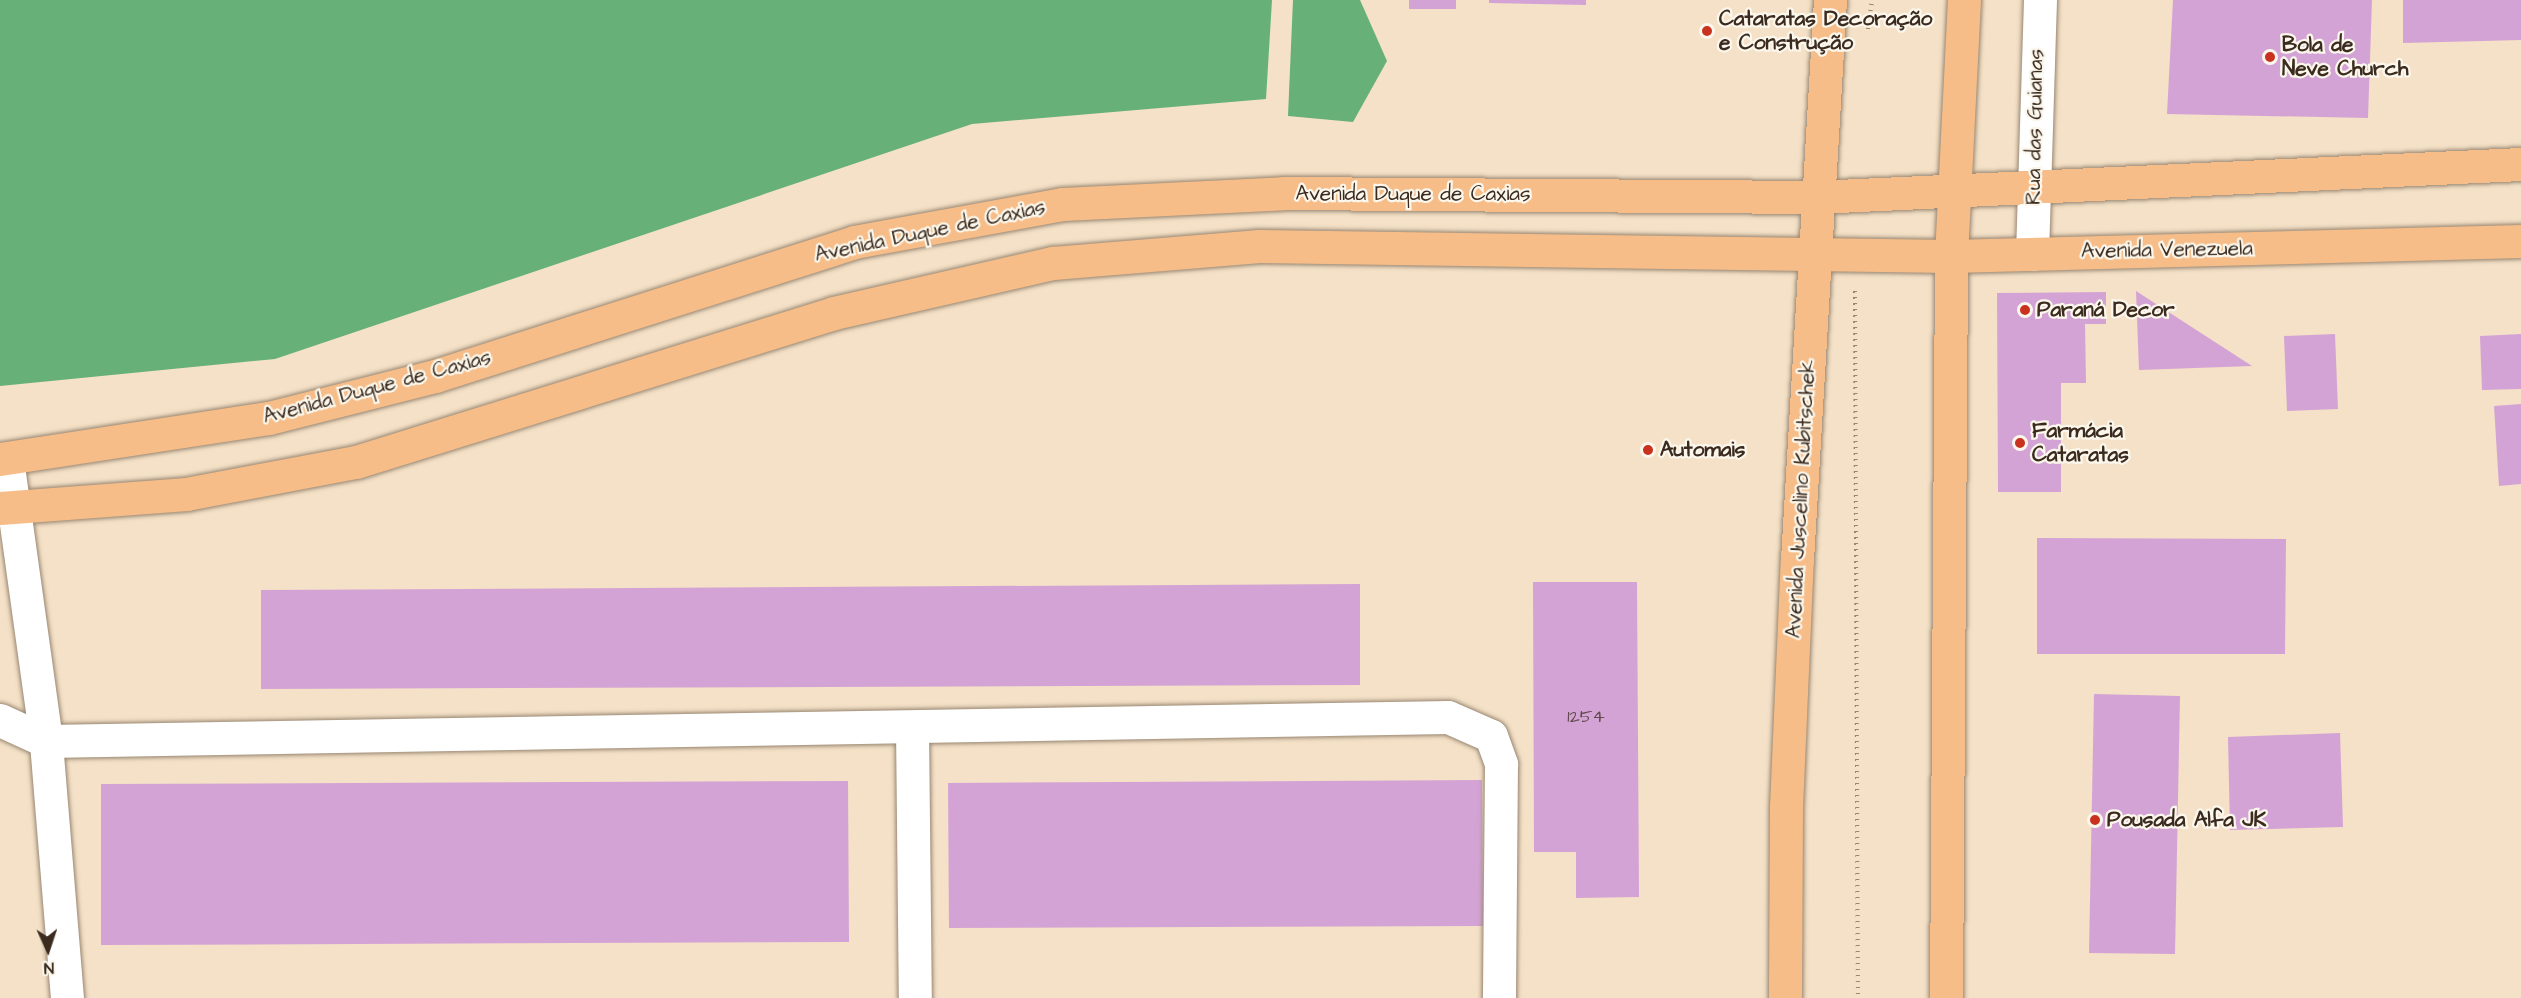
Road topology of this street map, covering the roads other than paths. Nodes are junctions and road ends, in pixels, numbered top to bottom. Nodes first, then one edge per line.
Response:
1 (1830, 0) edge
2 (1964, 0) edge
3 (2040, 0) edge
4 (2521, 164) edge
5 (2034, 187) junction
6 (1955, 189) junction
7 (1816, 197) junction
8 (2521, 241) edge
9 (2032, 254) junction
10 (1812, 256) junction
11 (1951, 256) junction
12 (3, 459) edge
13 (6, 508) edge
14 (0, 720) edge
15 (912, 727) junction
16 (46, 741) junction
17 (67, 998) edge
18 (915, 998) edge
19 (1499, 998) edge
20 (1785, 998) edge
21 (1946, 998) edge

1 - 7 main road, Avenida Juscelino Kubitschek
2 - 6 main road
3 - 5 street, Rua das Guianas
4 - 5 main road
5 - 6 main road
5 - 9 street, Rua das Guianas
6 - 7 main road
6 - 11 main road
7 - 10 main road, Avenida Juscelino Kubitschek
7 - 12 main road, Avenida Duque de Caxias
8 - 9 main road, Avenida Venezuela
9 - 11 main road, Avenida Venezuela
10 - 11 main road, Avenida Venezuela
10 - 13 main road
10 - 20 main road, Avenida Juscelino Kubitschek
11 - 21 main road
12 - 13 street
13 - 16 street
14 - 16 street
15 - 16 street
15 - 18 street
15 - 19 street
16 - 17 street

